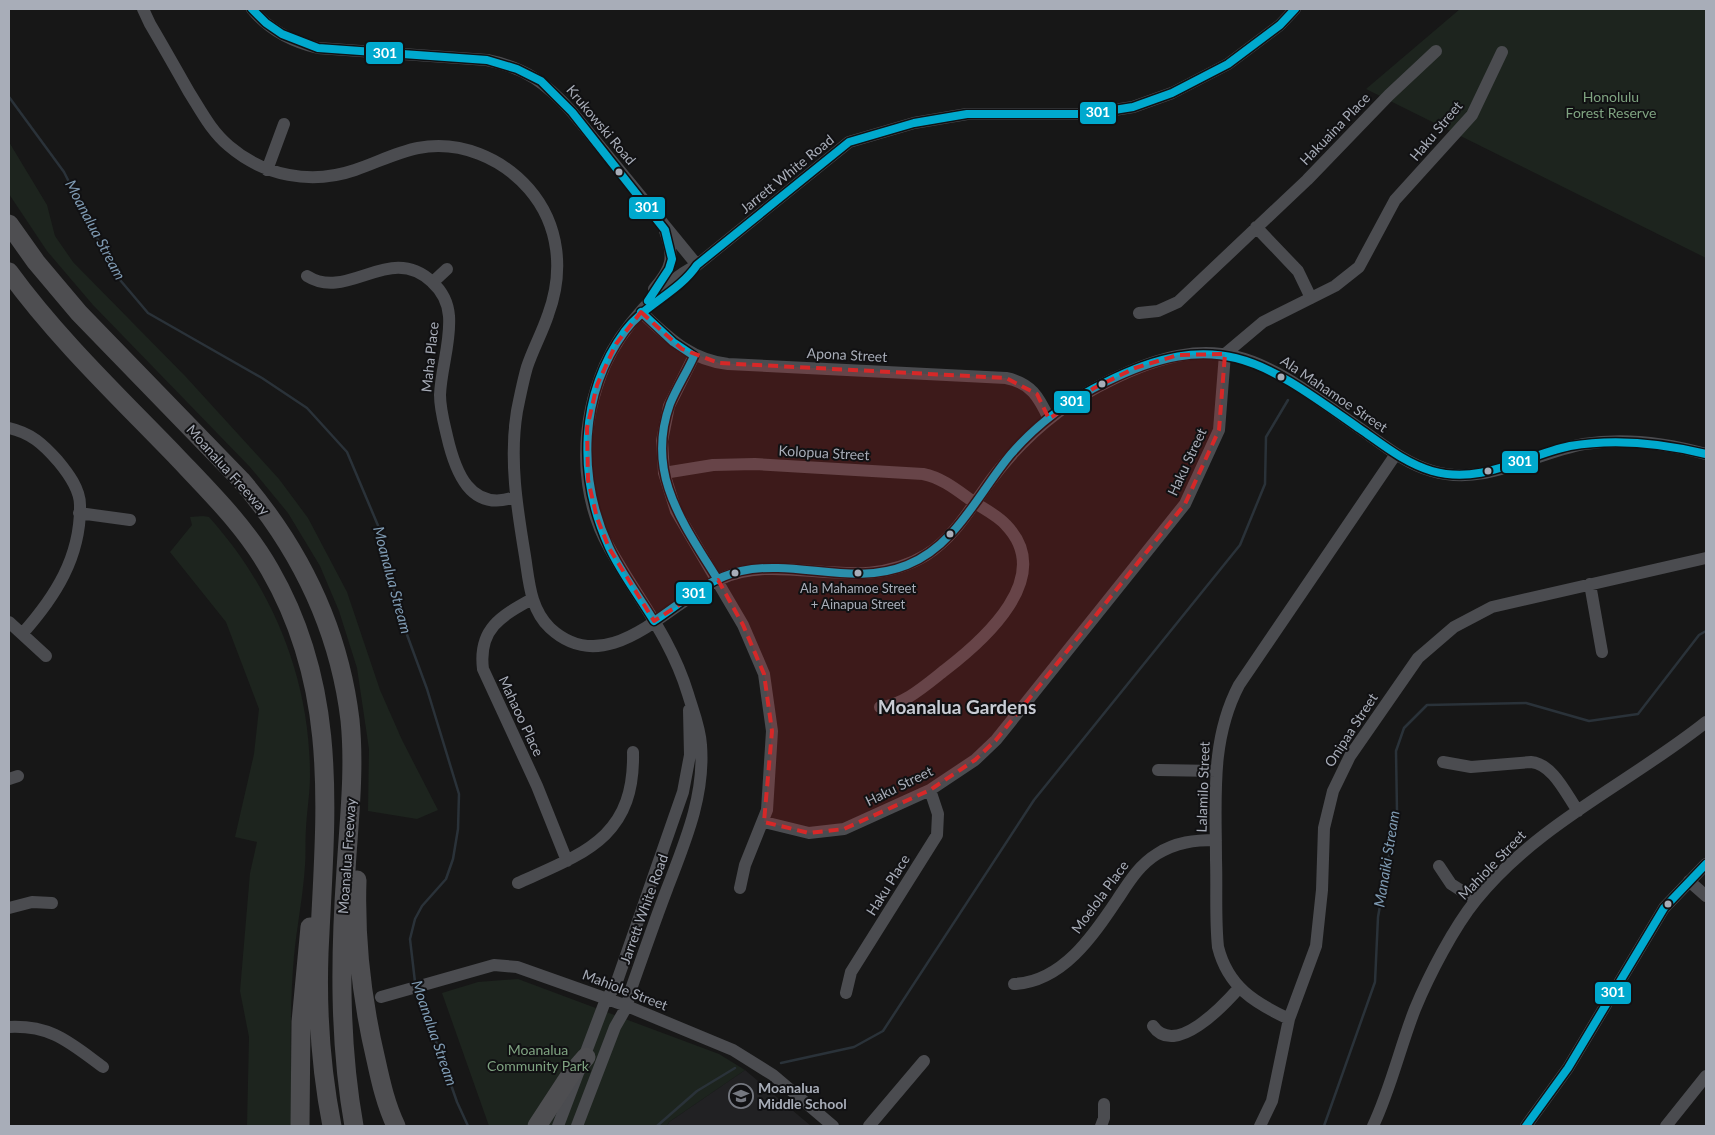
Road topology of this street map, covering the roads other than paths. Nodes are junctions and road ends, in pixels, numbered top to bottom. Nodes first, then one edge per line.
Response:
1 (143, 9) edge
2 (252, 9) edge
3 (1295, 9) edge
4 (1436, 51) dead end
5 (1502, 52) dead end
6 (284, 124) dead end
7 (267, 170) junction
8 (659, 220) junction
9 (9, 224) edge
10 (1256, 227) junction
11 (697, 265) junction
12 (446, 269) dead end
13 (9, 272) edge
14 (9, 276) edge
15 (307, 276) dead end
16 (433, 282) junction
17 (1311, 298) junction
18 (32, 304) junction
19 (643, 311) junction
20 (1139, 313) dead end
21 (1226, 354) junction
22 (694, 356) junction
23 (1049, 419) junction
24 (9, 428) edge
25 (1396, 454) junction
26 (1706, 454) edge
27 (664, 473) junction
28 (515, 498) junction
29 (975, 503) junction
30 (79, 513) junction
31 (130, 520) dead end
32 (1706, 558) edge
33 (718, 580) junction
34 (1590, 584) junction
35 (532, 600) junction
36 (654, 621) junction
37 (9, 622) edge
38 (22, 634) junction
39 (1602, 652) dead end
40 (46, 656) dead end
41 (688, 696) junction
42 (880, 707) dead end
43 (1706, 722) edge
44 (352, 741) junction
45 (633, 752) dead end
46 (1444, 762) dead end
47 (1158, 770) dead end
48 (1216, 771) junction
49 (325, 774) junction
50 (930, 790) junction
51 (1578, 811) junction
52 (764, 822) junction
53 (1216, 840) junction
54 (567, 861) junction
55 (1706, 864) edge
56 (1439, 866) dead end
57 (1689, 881) junction
58 (518, 882) dead end
59 (740, 888) dead end
60 (1706, 896) edge
61 (1476, 900) junction
62 (52, 903) dead end
63 (9, 908) edge
64 (1014, 984) dead end
65 (1239, 988) junction
66 (846, 992) dead end
67 (381, 997) dead end
68 (606, 999) junction
69 (627, 1006) junction
70 (366, 1019) junction
71 (1289, 1019) junction
72 (1153, 1026) dead end
73 (9, 1027) edge
74 (586, 1057) junction
75 (924, 1061) dead end
76 (103, 1066) dead end
77 (1706, 1076) edge
78 (1104, 1104) dead end
79 (300, 1126) edge
80 (332, 1126) edge
81 (354, 1126) edge
82 (381, 1126) edge
83 (396, 1126) edge
84 (537, 1126) edge
85 (558, 1126) edge
86 (577, 1126) edge
87 (833, 1126) edge
88 (869, 1126) edge
89 (1101, 1126) edge
90 (1260, 1126) edge
91 (1373, 1126) edge
92 (1526, 1126) edge
93 (1666, 1126) edge

1 - 7 street, Ala Mahamoe Street
2 - 8 street, Krukowski Road
3 - 11 street, Jarrett White Road
4 - 10 street, Hakuaina Place
5 - 17 street, Haku Street
6 - 7 street
7 - 28 street, Ala Mahamoe Street
8 - 11 street, Krukowski Road
8 - 19 street
9 - 44 highway, Moanalua Freeway
10 - 17 street
10 - 20 street, Hakuaina Place
11 - 19 street, Jarrett White Road
12 - 16 street
13 - 18 highway, Moanalua Freeway
14 - 18 highway
15 - 16 street
16 - 28 street, Maha Place
17 - 21 street, Haku Street
18 - 49 highway, Moanalua Freeway
19 - 22 street, Apona Street
19 - 36 street, Jarrett White Road
21 - 23 street, Ala Mahamoe Street
21 - 25 street, Ala Mahamoe Street
21 - 50 street, Haku Street
22 - 23 street, Apona Street
22 - 27 street
23 - 29 street, Ala Mahamoe Street
24 - 30 street
25 - 26 street, Ala Mahamoe Street
25 - 48 street, Lalamilo Street
27 - 29 street, Kolopua Street
27 - 33 street
28 - 35 street, Ala Mahamoe Street
29 - 33 street, Ala Mahamoe Street
29 - 42 street, Kolopua Street
30 - 31 street
30 - 38 street
32 - 34 street, Onipaa Street
33 - 36 street, Ala Mahamoe Street
33 - 52 street
34 - 39 street
34 - 71 street, Onipaa Street
35 - 36 street, Ala Mahamoe Street
35 - 54 street, Mahaoo Place
36 - 41 street, Jarrett White Road
37 - 38 street
38 - 40 street
41 - 68 street, Jarrett White Road
41 - 69 street, Jarrett White Road
43 - 51 street, Mahiole Street
44 - 70 highway
44 - 81 highway, Moanalua Freeway
45 - 54 street
46 - 51 street
47 - 48 street
48 - 53 street, Lalamilo Street
49 - 79 highway
49 - 80 highway, Moanalua Freeway
50 - 52 street, Haku Street
50 - 66 street, Haku Place
51 - 61 street, Mahiole Street
52 - 59 street
53 - 64 street, Moelola Place
53 - 65 street, Lalamilo Street
54 - 58 street
55 - 57 street
56 - 61 street
57 - 60 street
57 - 92 street
61 - 91 street, Mahiole Street
62 - 63 street
65 - 71 street, Lalamilo Street
65 - 72 street
67 - 68 street, Mahiole Street
68 - 69 street, Mahiole Street
68 - 74 street, Jarrett White Road
69 - 86 street, Jarrett White Road
69 - 87 street, Mahiole Street
70 - 82 highway
70 - 83 highway
71 - 90 street, Onipaa Street
73 - 76 street
74 - 84 highway
74 - 85 street, Jarrett White Road
75 - 88 street
77 - 93 street
78 - 89 street

